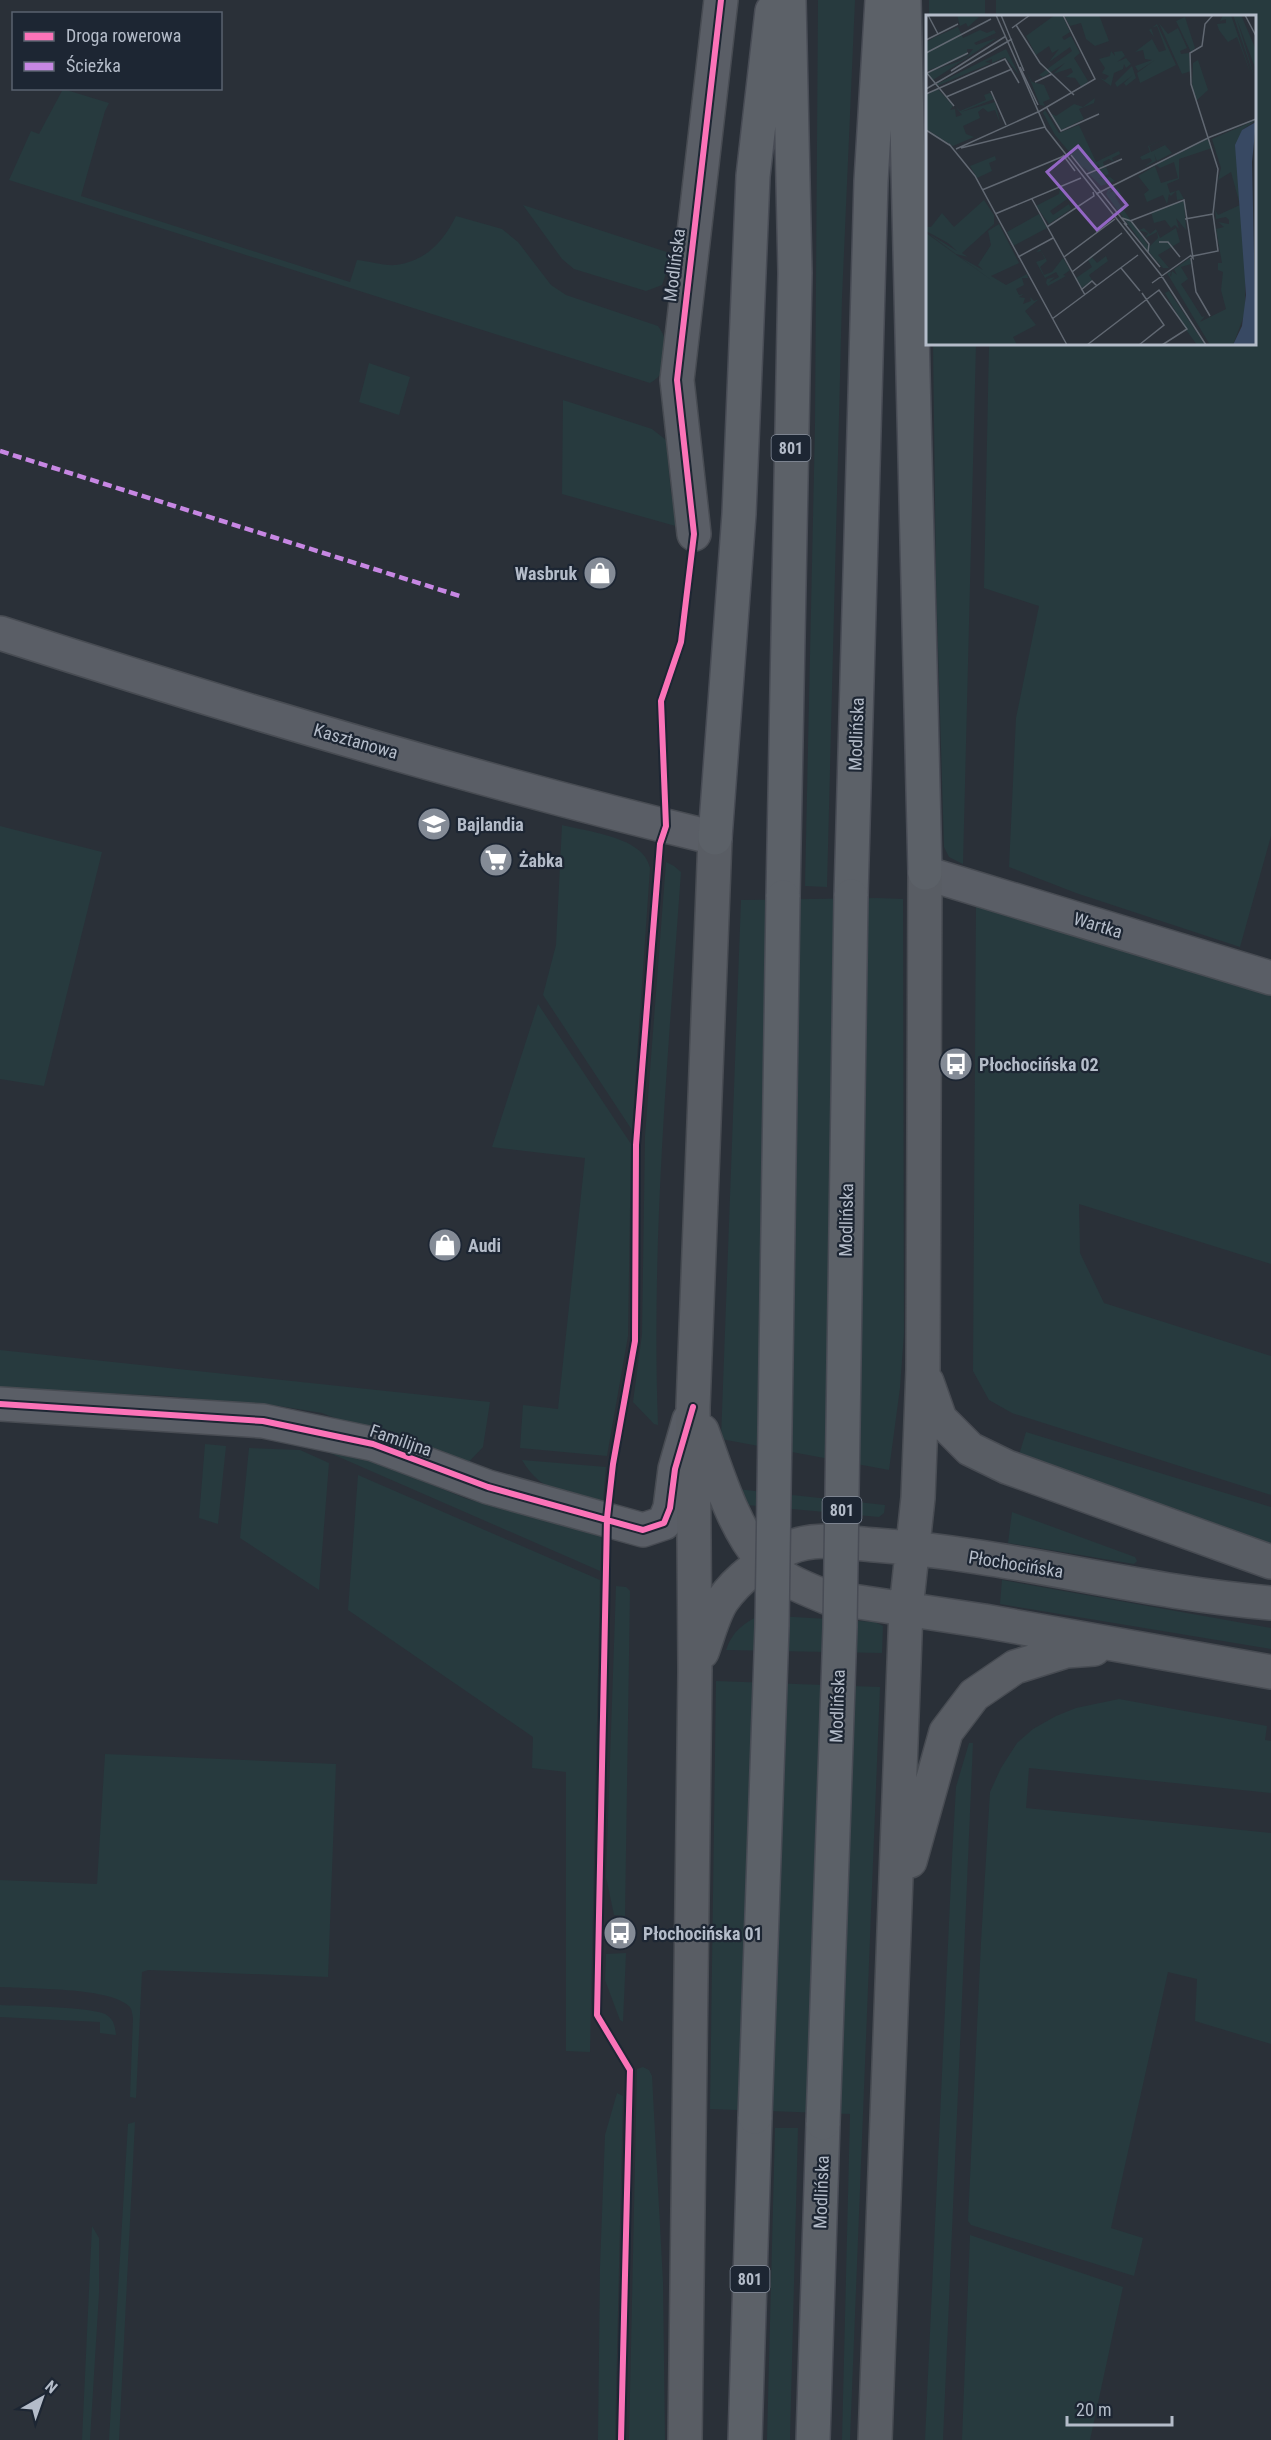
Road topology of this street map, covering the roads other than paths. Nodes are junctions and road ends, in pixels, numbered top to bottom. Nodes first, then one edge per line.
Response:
1 (721, 0) edge
2 (773, 0) edge
3 (789, 0) edge
4 (882, 0) edge
5 (904, 0) edge
6 (694, 534) dead end
7 (0, 633) edge
8 (715, 838) junction
9 (925, 873) junction
10 (1271, 978) edge
11 (923, 1369) junction
12 (0, 1404) edge
13 (693, 1407) junction
14 (914, 1547) junction
15 (764, 1562) junction
16 (1271, 1562) edge
17 (1271, 1603) edge
18 (906, 1609) junction
19 (1130, 1646) junction
20 (695, 1671) junction
21 (1271, 1671) edge
22 (894, 1920) junction
23 (685, 2440) edge
24 (745, 2440) edge
25 (813, 2440) edge
26 (874, 2440) edge

1 - 6 street, Modlińska
2 - 8 main road
3 - 24 main road, 801, bridge
4 - 25 main road, Modlińska / 801, bridge
5 - 9 main road
7 - 8 street, Kasztanowa
8 - 13 main road
9 - 10 street, Wartka
9 - 11 main road
11 - 14 main road
11 - 16 main road
12 - 13 street, Familijna
13 - 15 main road
13 - 20 main road
14 - 15 main road, Płochocińska
14 - 17 main road, Płochocińska
14 - 18 main road
15 - 18 main road
15 - 20 main road, Płochocińska
18 - 19 main road
18 - 22 main road
19 - 21 main road
19 - 22 main road
20 - 23 main road
22 - 26 main road

